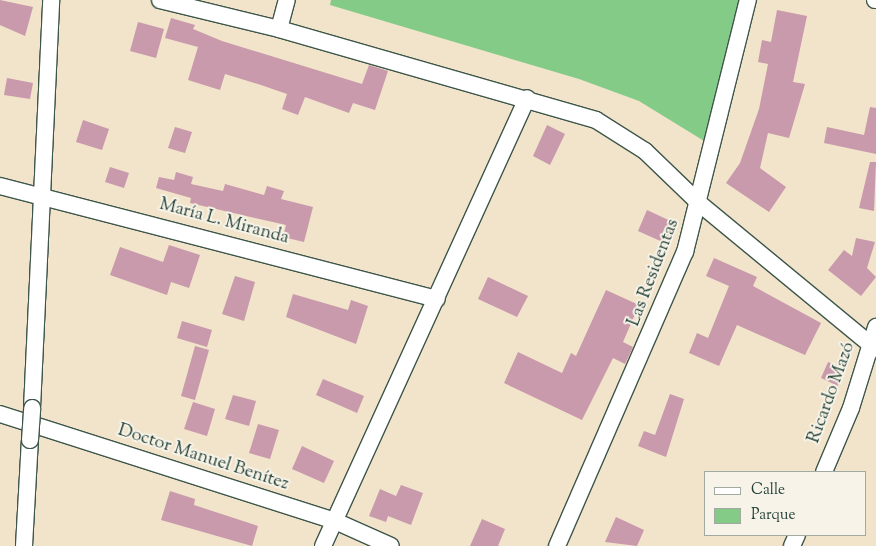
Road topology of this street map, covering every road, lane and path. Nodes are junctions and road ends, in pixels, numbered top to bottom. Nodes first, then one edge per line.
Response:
1 (51, 0) edge
2 (160, 0) edge
3 (287, 0) edge
4 (748, 0) edge
5 (279, 29) junction
6 (527, 98) junction
7 (0, 186) edge
8 (44, 195) junction
9 (700, 204) junction
10 (437, 299) junction
11 (876, 327) edge
12 (874, 347) edge
13 (0, 414) edge
14 (824, 471) edge
15 (335, 521) junction
16 (24, 546) edge
17 (323, 546) edge
18 (391, 546) edge
19 (557, 546) edge

1 - 8 street
2 - 5 street
3 - 5 street
4 - 9 street, Las Residentas
5 - 6 street
6 - 9 street
6 - 10 street
7 - 8 street, María L. Miranda
8 - 10 street, María L. Miranda
8 - 16 street, bridge
9 - 12 street
9 - 19 street, Las Residentas
10 - 15 street
11 - 12 street, Ricardo Mazó
12 - 14 street, Ricardo Mazó
13 - 15 street, Doctor Manuel Benítez
15 - 17 street
15 - 18 street, Doctor Manuel Benítez

